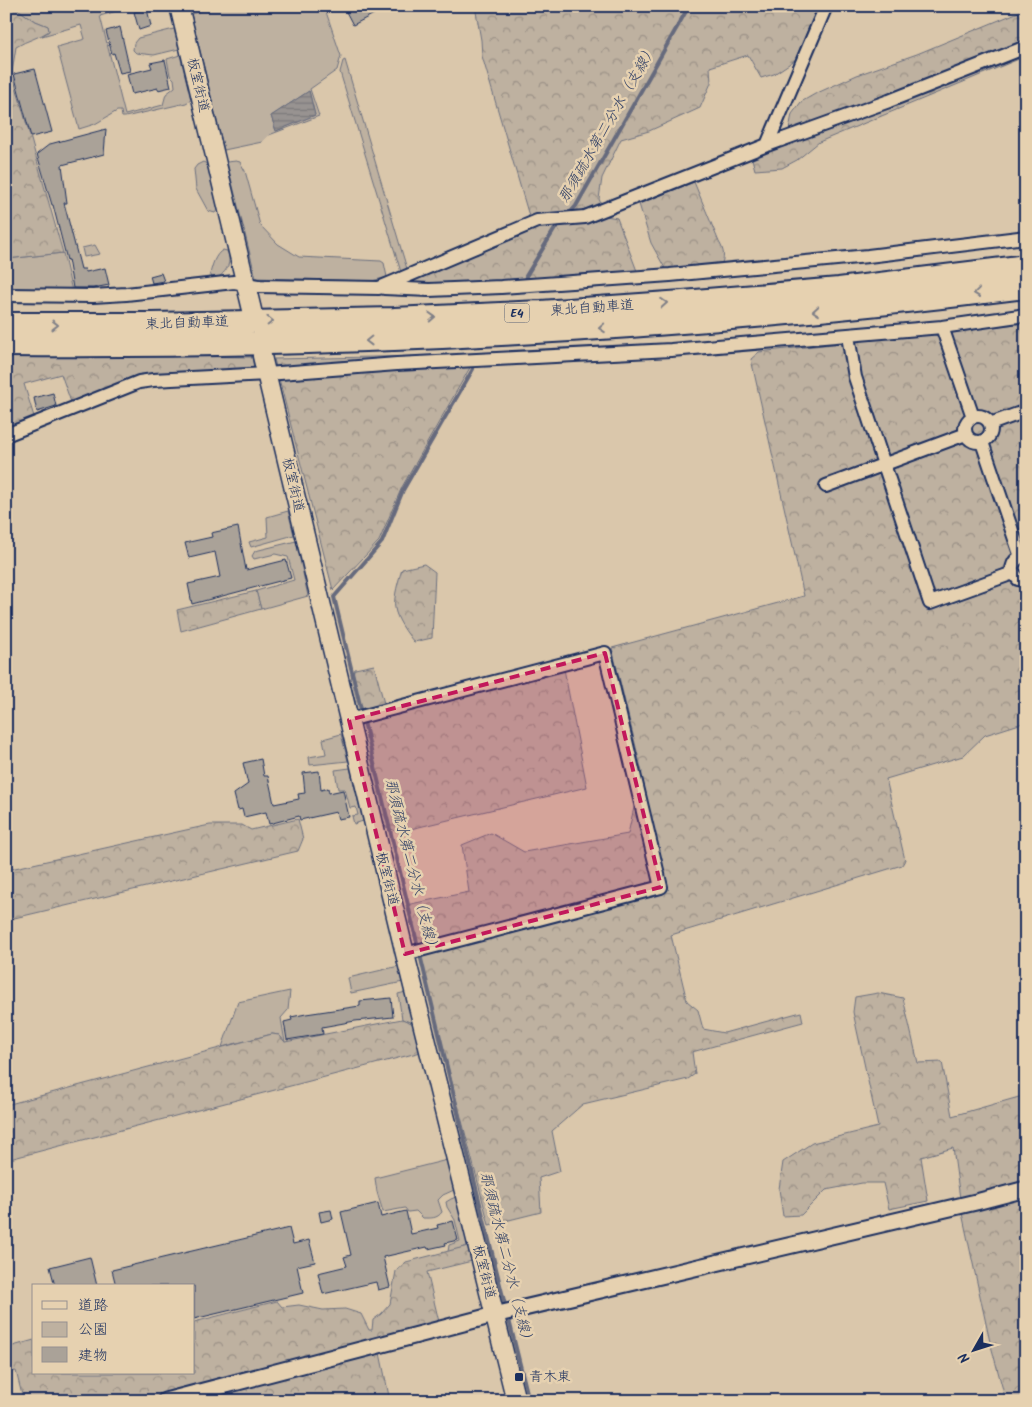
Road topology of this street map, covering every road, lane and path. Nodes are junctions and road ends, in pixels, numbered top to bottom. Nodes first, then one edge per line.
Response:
1 (179, 6) edge
2 (826, 6) edge
3 (1026, 47) edge
4 (767, 145) junction
5 (1026, 237) edge
6 (1026, 266) edge
7 (245, 284) junction
8 (1026, 287) edge
9 (378, 288) junction
10 (6, 295) edge
11 (252, 310) dead end
12 (1026, 316) edge
13 (6, 324) edge
14 (942, 327) junction
15 (848, 336) junction
16 (6, 345) edge
17 (262, 356) dead end
18 (267, 374) junction
19 (1026, 411) edge
20 (973, 417) junction
21 (990, 424) junction
22 (966, 434) junction
23 (6, 435) edge
24 (982, 442) junction
25 (884, 464) junction
26 (826, 486) dead end
27 (1023, 556) edge
28 (1013, 573) junction
29 (1026, 581) edge
30 (348, 720) junction
31 (405, 954) junction
32 (1026, 1189) edge
33 (494, 1315) junction
34 (165, 1401) edge
35 (516, 1401) edge

1 - 7 main road, 板室街道
2 - 4 street
3 - 4 street
4 - 9 street
5 - 9 street
13 -> 6 highway, 東北自動車道 / E4
7 - 9 street
7 - 10 street
7 - 11 main road, 板室街道
8 -> 16 highway, 東北自動車道 / E4
12 - 14 street
14 - 15 street
14 - 20 street
15 - 18 street
15 - 25 street
17 - 18 main road, 板室街道
18 - 23 street
18 - 30 main road, 板室街道
19 - 21 street
20 - 21 street
20 - 22 street
21 - 24 street
22 - 24 street
22 - 25 street
24 - 27 street
25 - 26 street
25 - 28 street
27 - 28 street
28 - 29 street
30 - 31 main road, 板室街道
30 - 31 street
31 - 33 main road, 板室街道
32 - 33 street
33 - 34 street
33 - 35 main road, 板室街道

